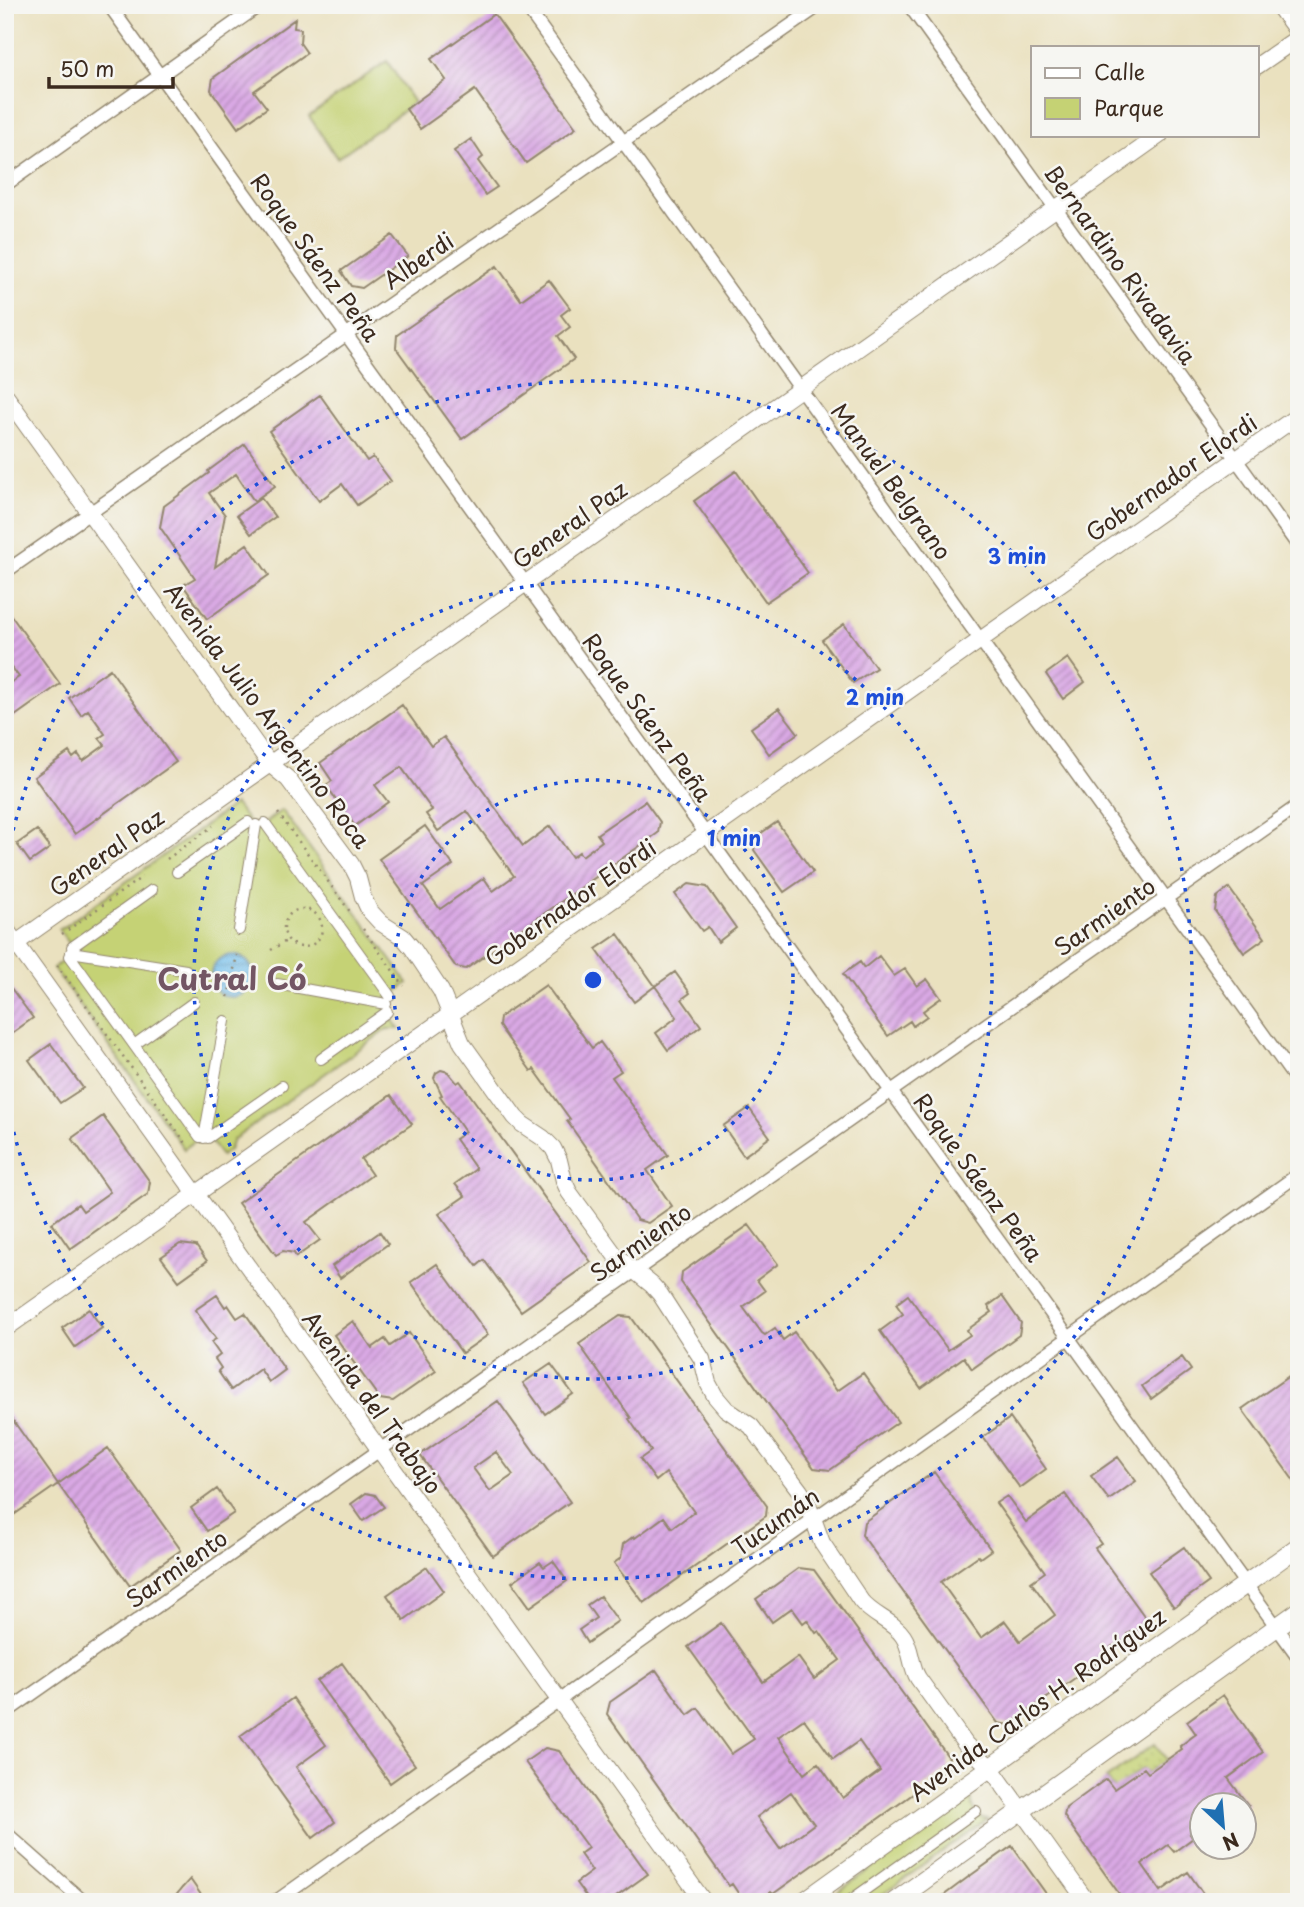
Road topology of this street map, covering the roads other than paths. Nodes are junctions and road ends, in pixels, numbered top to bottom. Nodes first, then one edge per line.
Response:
1 (109, 5) edge
2 (260, 5) edge
3 (525, 5) edge
4 (820, 5) edge
5 (909, 5) edge
6 (1279, 5) edge
7 (1299, 34) edge
8 (1258, 65) edge
9 (160, 76) junction
10 (1159, 136) edge
11 (623, 142) junction
12 (5, 185) edge
13 (1055, 208) junction
14 (346, 335) junction
15 (800, 389) junction
16 (5, 395) edge
17 (1299, 415) edge
18 (1236, 459) junction
19 (90, 513) junction
20 (1299, 547) edge
21 (5, 572) edge
22 (525, 583) junction
23 (980, 640) junction
24 (270, 764) junction
25 (1299, 805) edge
26 (256, 823) junction
27 (706, 834) junction
28 (177, 872) dead end
29 (152, 890) dead end
30 (1166, 898) junction
31 (5, 928) edge
32 (239, 930) dead end
33 (11, 947) edge
34 (71, 952) junction
35 (186, 970) dead end
36 (277, 984) dead end
37 (194, 1002) dead end
38 (388, 1004) junction
39 (450, 1014) junction
40 (225, 1021) dead end
41 (134, 1045) junction
42 (321, 1059) dead end
43 (1299, 1084) edge
44 (282, 1086) dead end
45 (891, 1091) junction
46 (204, 1138) junction
47 (1299, 1174) edge
48 (196, 1194) junction
49 (634, 1271) junction
50 (5, 1328) edge
51 (1069, 1338) junction
52 (380, 1450) junction
53 (813, 1520) junction
54 (1299, 1545) edge
55 (1245, 1584) junction
56 (1299, 1611) edge
57 (1276, 1627) junction
58 (1299, 1658) edge
59 (559, 1700) junction
60 (5, 1713) edge
61 (990, 1767) junction
62 (1021, 1810) junction
63 (976, 1811) dead end
64 (5, 1832) edge
65 (84, 1902) edge
66 (275, 1902) edge
67 (704, 1902) edge
68 (803, 1902) edge
69 (848, 1902) edge
70 (894, 1902) edge
71 (1087, 1902) edge

1 - 9 street, Roque Sáenz Peña
2 - 9 street
3 - 11 street, Manuel Belgrano
4 - 11 street, Alberdi
5 - 13 street, Bernardino Rivadavia
6 - 7 main road
7 - 8 street
9 - 12 street
9 - 14 street, Roque Sáenz Peña
10 - 13 street, General Paz
11 - 14 street, Alberdi
11 - 15 street, Manuel Belgrano
13 - 15 street, General Paz
13 - 18 street, Bernardino Rivadavia
14 - 19 street, Alberdi
14 - 22 street, Roque Sáenz Peña
15 - 22 street, General Paz
15 - 23 street, Manuel Belgrano
16 - 19 street, Avenida Julio Argentino Roca
17 - 18 street, Gobernador Elordi
18 - 20 street, Bernardino Rivadavia
18 - 23 street, Gobernador Elordi
19 - 21 street, Alberdi
19 - 24 street, Avenida Julio Argentino Roca
22 - 24 street, General Paz
22 - 27 street, Roque Sáenz Peña
23 - 27 street, Gobernador Elordi
23 - 30 street, Manuel Belgrano
24 - 33 street, General Paz
24 - 39 street, Avenida Julio Argentino Roca
25 - 30 street, Sarmiento
26 - 28 street
26 - 32 street
26 - 38 street
27 - 39 street, Gobernador Elordi
27 - 45 street, Roque Sáenz Peña
29 - 34 street
30 - 43 street, Manuel Belgrano
30 - 45 street, Sarmiento
31 - 33 street, Avenida del Trabajo
33 - 48 street, Avenida del Trabajo
34 - 35 street
34 - 41 street
36 - 38 street
37 - 41 street
38 - 42 street
39 - 48 street, Gobernador Elordi
39 - 49 street, Avenida Julio Argentino Roca
40 - 46 street
41 - 46 street
44 - 46 street
45 - 49 street, Sarmiento
45 - 51 street, Roque Sáenz Peña
47 - 51 street, Tucumán
48 - 50 street, Gobernador Elordi
48 - 52 street, Avenida del Trabajo
49 - 52 street, Sarmiento
49 - 53 street, Avenida Julio Argentino Roca
51 - 53 street, Tucumán
51 - 55 street, Roque Sáenz Peña
52 - 59 street, Avenida del Trabajo
52 - 60 street, Sarmiento
53 - 59 street, Tucumán
53 - 61 street, Avenida Julio Argentino Roca
54 - 55 main road, Avenida Carlos H. Rodríguez
55 - 57 street, Roque Sáenz Peña
55 - 61 main road, Avenida Carlos H. Rodríguez
56 - 57 main road
57 - 58 street, Roque Sáenz Peña
57 - 62 main road
59 - 66 street, Tucumán
59 - 67 street, Avenida del Trabajo
61 - 62 street, Avenida Julio Argentino Roca
61 - 68 main road, Avenida Carlos H. Rodríguez
62 - 70 main road
62 - 71 street, Avenida Julio Argentino Roca
63 - 69 street
64 - 65 street

